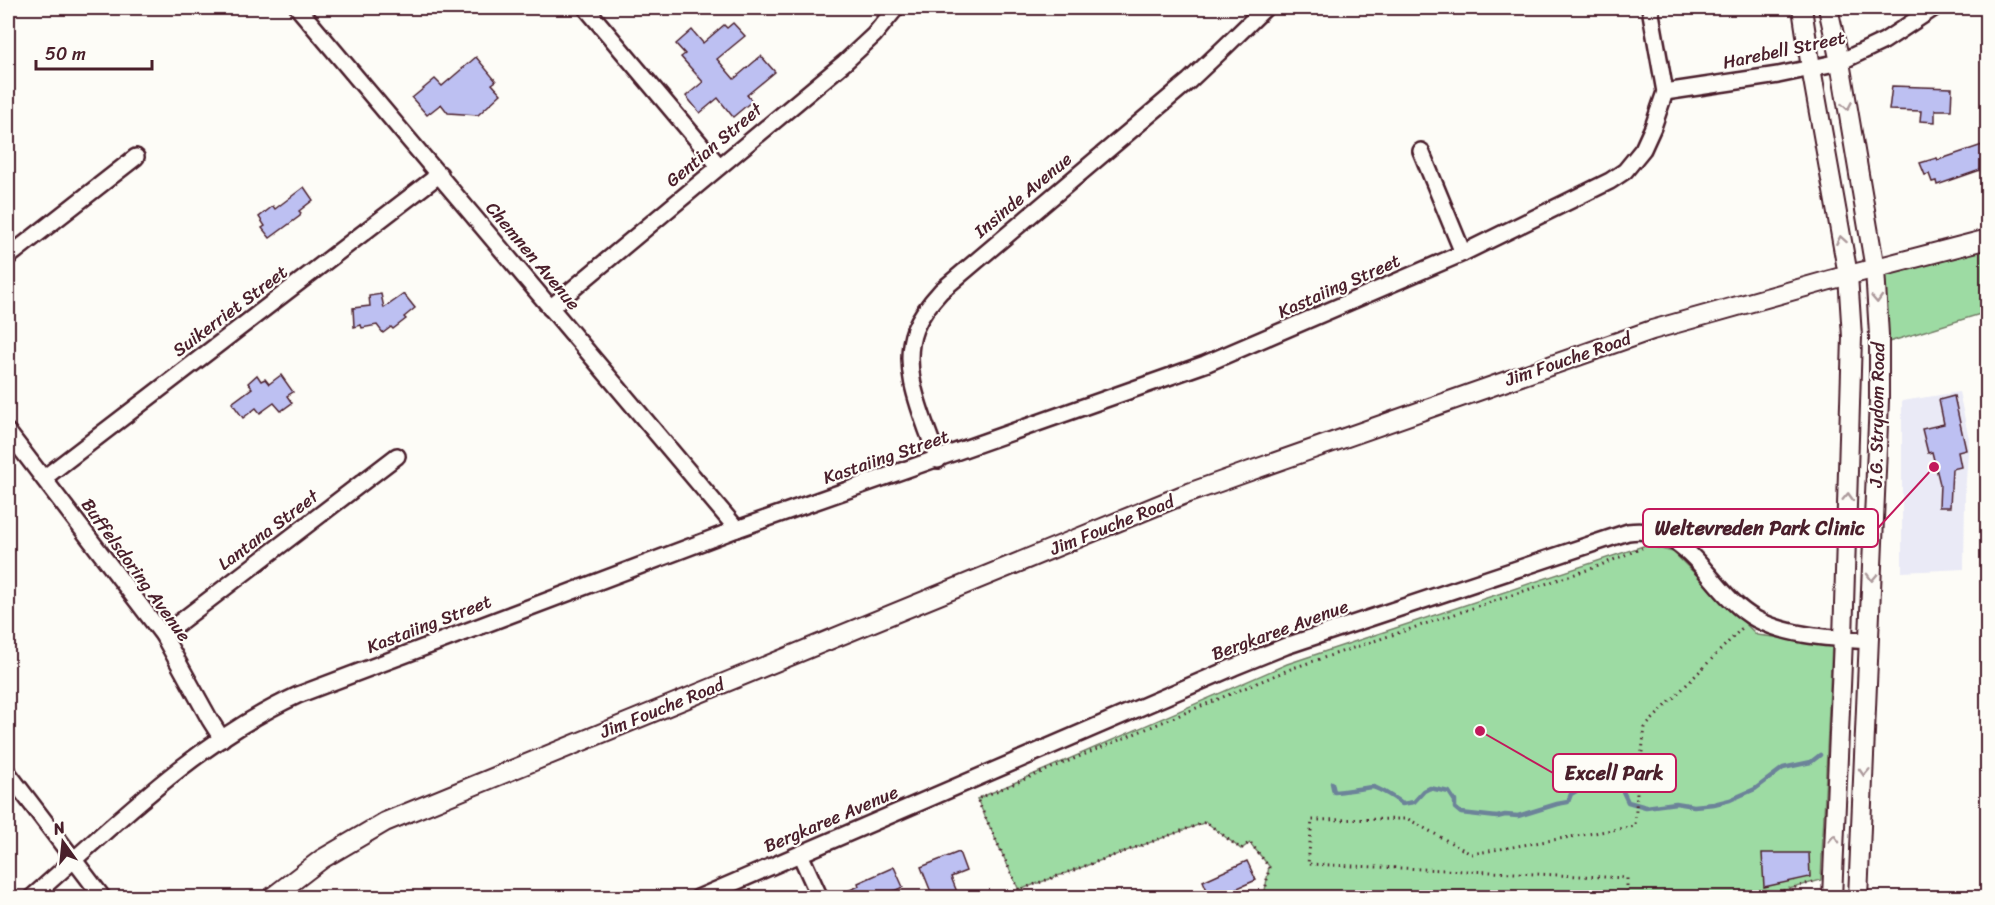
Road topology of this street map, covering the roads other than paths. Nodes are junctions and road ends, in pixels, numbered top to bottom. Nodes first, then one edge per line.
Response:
1 (298, 8) edge
2 (586, 8) edge
3 (896, 8) edge
4 (1265, 8) edge
5 (1650, 8) edge
6 (1802, 8) edge
7 (1828, 8) edge
8 (1934, 8) edge
9 (1840, 62) junction
10 (1810, 68) junction
11 (1665, 92) junction
12 (1420, 151) dead end
13 (136, 157) dead end
14 (719, 166) junction
15 (440, 174) junction
16 (1988, 239) edge
17 (1463, 253) junction
18 (8, 257) edge
19 (1875, 269) junction
20 (1848, 275) junction
21 (550, 308) junction
22 (8, 432) edge
23 (397, 456) dead end
24 (938, 460) junction
25 (44, 478) junction
26 (737, 529) junction
27 (163, 634) junction
28 (1843, 639) junction
29 (1869, 641) junction
30 (222, 739) junction
31 (8, 774) edge
32 (800, 854) junction
33 (74, 860) junction
34 (31, 897) edge
35 (103, 897) edge
36 (272, 897) edge
37 (699, 897) edge
38 (820, 897) edge
39 (1832, 897) edge
40 (1858, 897) edge

1 - 15 street, Chemnen Avenue
2 - 14 street
3 - 14 street, Gentian Street
4 - 24 street, Insinde Avenue
5 - 11 street, Kastaiing Street
6 - 10 street, J.G. Strydom Road
7 - 9 street, J.G. Strydom Road
8 - 9 street, Harebell Street
9 - 10 street, Harebell Street
9 -> 19 street, J.G. Strydom Road
10 - 11 street, Harebell Street
20 -> 10 street, J.G. Strydom Road
11 - 17 street, Kastaiing Street
12 - 17 street
13 - 18 street
14 - 21 street, Gentian Street
15 - 21 street, Chemnen Avenue
15 - 25 street, Suikerriet Street
16 - 19 street, Jim Fouche Road
17 - 24 street, Kastaiing Street
19 - 20 street, Jim Fouche Road
19 -> 29 street, J.G. Strydom Road
28 -> 20 street, J.G. Strydom Road
20 - 36 street, Jim Fouche Road
21 - 26 street, Chemnen Avenue
22 - 25 street, Buffelsdoring Avenue
23 - 27 street, Lantana Street
24 - 26 street, Kastaiing Street
25 - 27 street, Buffelsdoring Avenue
26 - 30 street, Kastaiing Street
27 - 30 street, Buffelsdoring Avenue
28 - 29 street, Bergkaree Avenue
28 - 32 street, Bergkaree Avenue
39 -> 28 street, J.G. Strydom Road
29 -> 40 street, J.G. Strydom Road
30 - 33 street, Kastaiing Street
31 - 33 street
32 - 37 street, Bergkaree Avenue
32 - 38 street
33 - 34 street, Kastaiing Street
33 - 35 street

